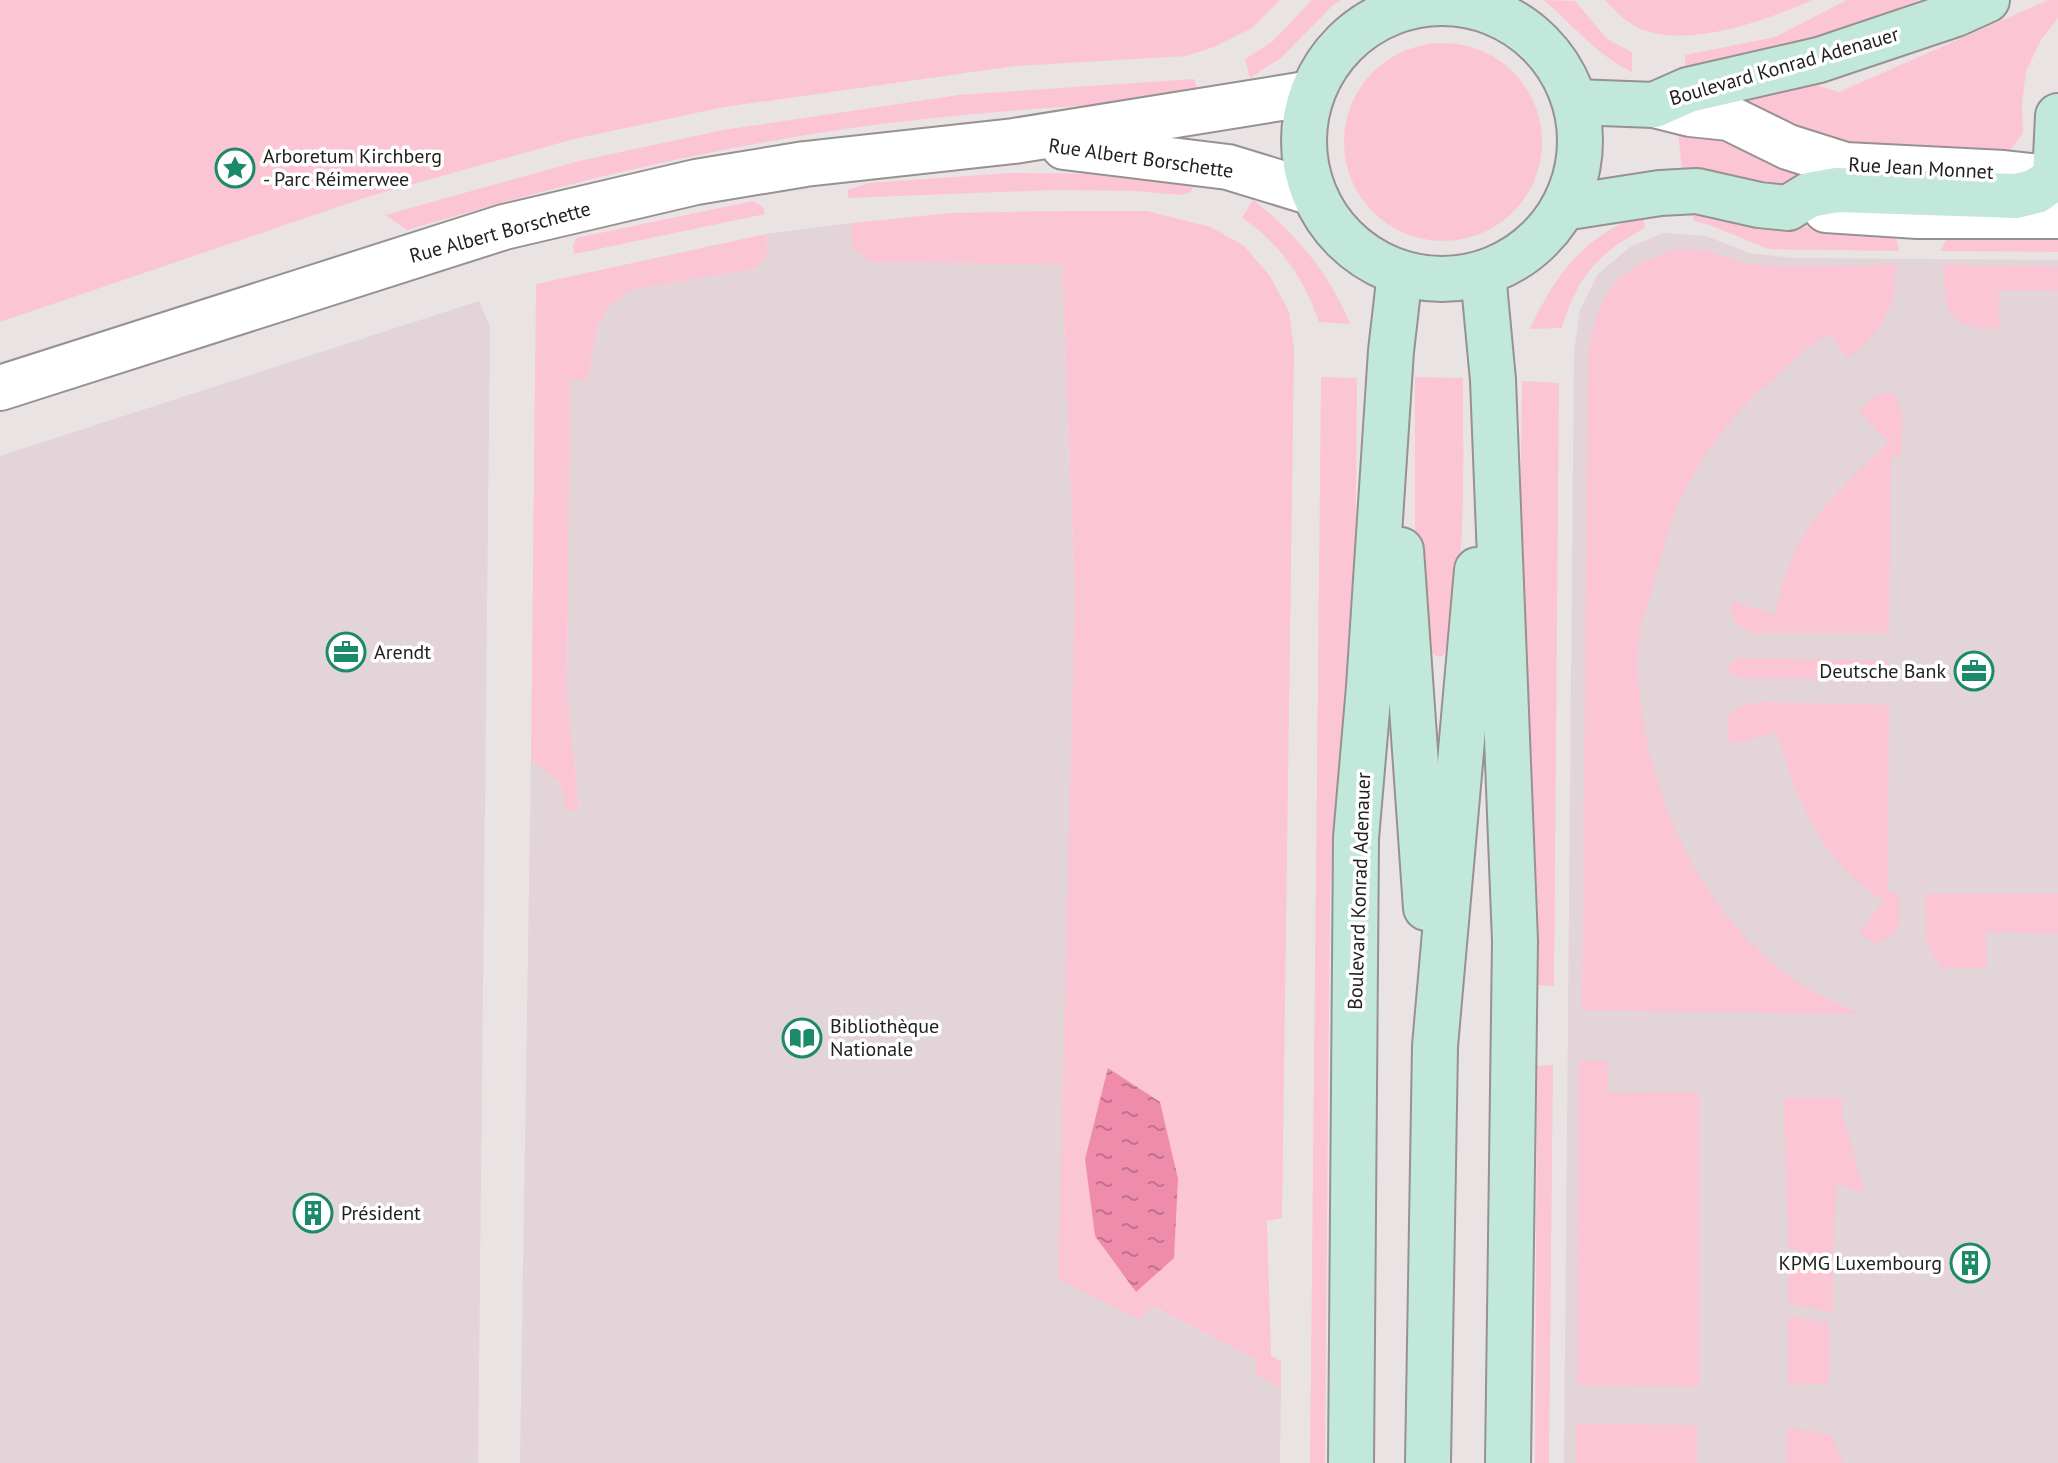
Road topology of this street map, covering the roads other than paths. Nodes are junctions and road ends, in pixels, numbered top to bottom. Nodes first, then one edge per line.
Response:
1 (1987, 0) edge
2 (1312, 93) junction
3 (1575, 102) junction
4 (1654, 105) junction
5 (2058, 116) edge
6 (1014, 141) junction
7 (2057, 191) edge
8 (1313, 193) junction
9 (1563, 208) junction
10 (1400, 273) junction
11 (1483, 274) junction
12 (1493, 380) junction
13 (1389, 382) junction
14 (0, 388) edge
15 (1435, 1046) junction
16 (1351, 1463) edge
17 (1428, 1463) edge
18 (1508, 1463) edge

1 - 4 main road, Boulevard Konrad Adenauer
2 - 3 main road
2 - 6 street, Rue Albert Borschette
2 - 8 main road
3 - 4 main road, Boulevard Konrad Adenauer
3 - 9 main road
4 - 7 street, Rue Jean Monnet
5 - 7 main road
6 - 8 street, Rue Albert Borschette
6 - 14 street, Rue Albert Borschette
7 - 9 main road, Rue Jean Monnet
8 - 10 main road
9 - 11 main road
10 - 11 main road
10 - 13 main road, Boulevard Konrad Adenauer
11 - 12 main road
12 - 15 main road
12 - 18 main road
13 - 15 main road
13 - 16 main road, Boulevard Konrad Adenauer
15 - 17 main road

